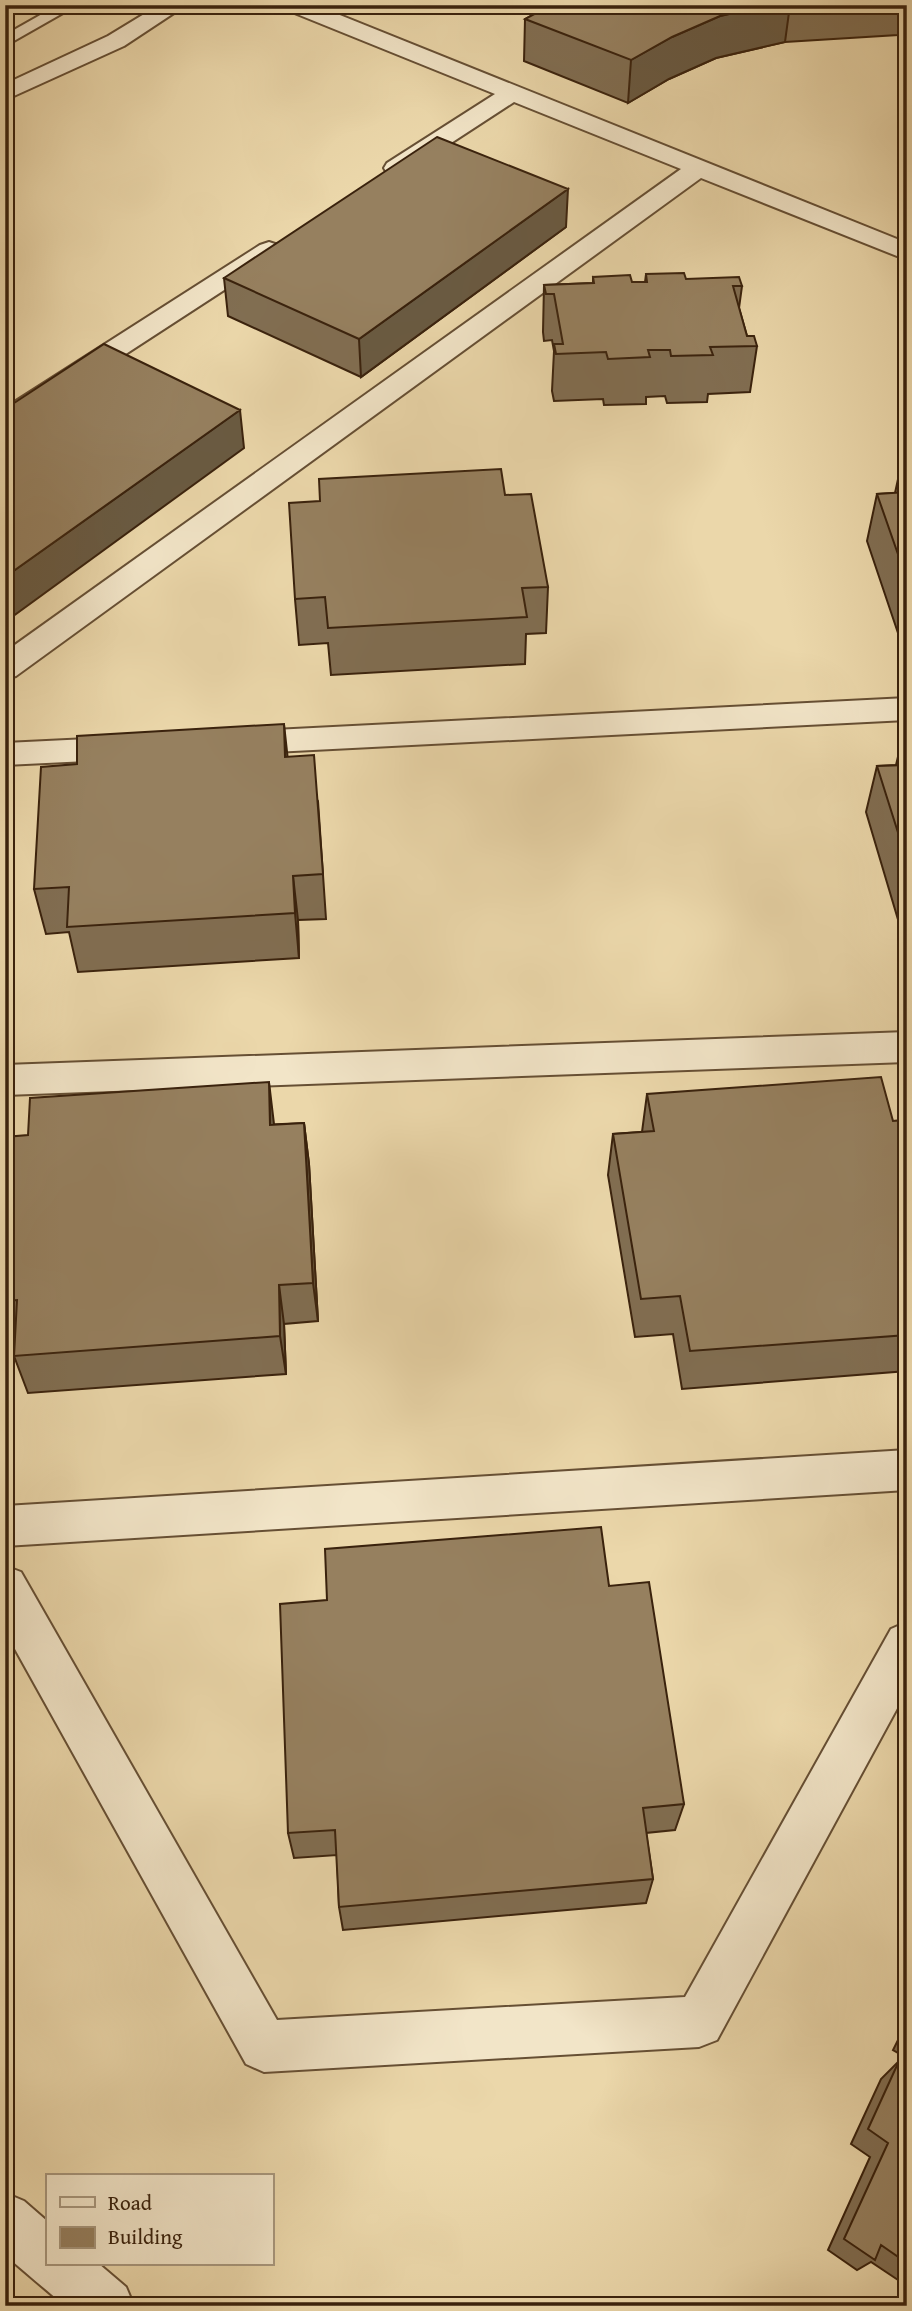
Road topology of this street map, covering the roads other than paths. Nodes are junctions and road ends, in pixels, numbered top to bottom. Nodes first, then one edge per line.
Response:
1 (70, 5) edge
2 (175, 5) edge
3 (295, 5) edge
4 (5, 41) edge
5 (5, 93) edge
6 (512, 93) junction
7 (699, 168) junction
8 (374, 182) edge
9 (293, 234) edge
10 (907, 252) edge
11 (5, 420) edge
12 (5, 668) edge
13 (907, 709) edge
14 (200, 745) edge
15 (158, 747) edge
16 (5, 754) edge
17 (907, 1047) edge
18 (5, 1080) edge
19 (907, 1470) edge
20 (5, 1526) edge
21 (5, 1587) edge
22 (907, 1644) edge
23 (5, 2220) edge
24 (46, 2255) edge
25 (59, 2266) edge
26 (107, 2306) edge

1 - 4 lane
2 - 5 street
3 - 6 street
6 - 7 street
6 - 8 street
7 - 10 street
7 - 12 street
9 - 11 street
13 - 14 street
15 - 16 street
17 - 18 street
19 - 20 street
21 - 22 street
23 - 24 street
25 - 26 street

